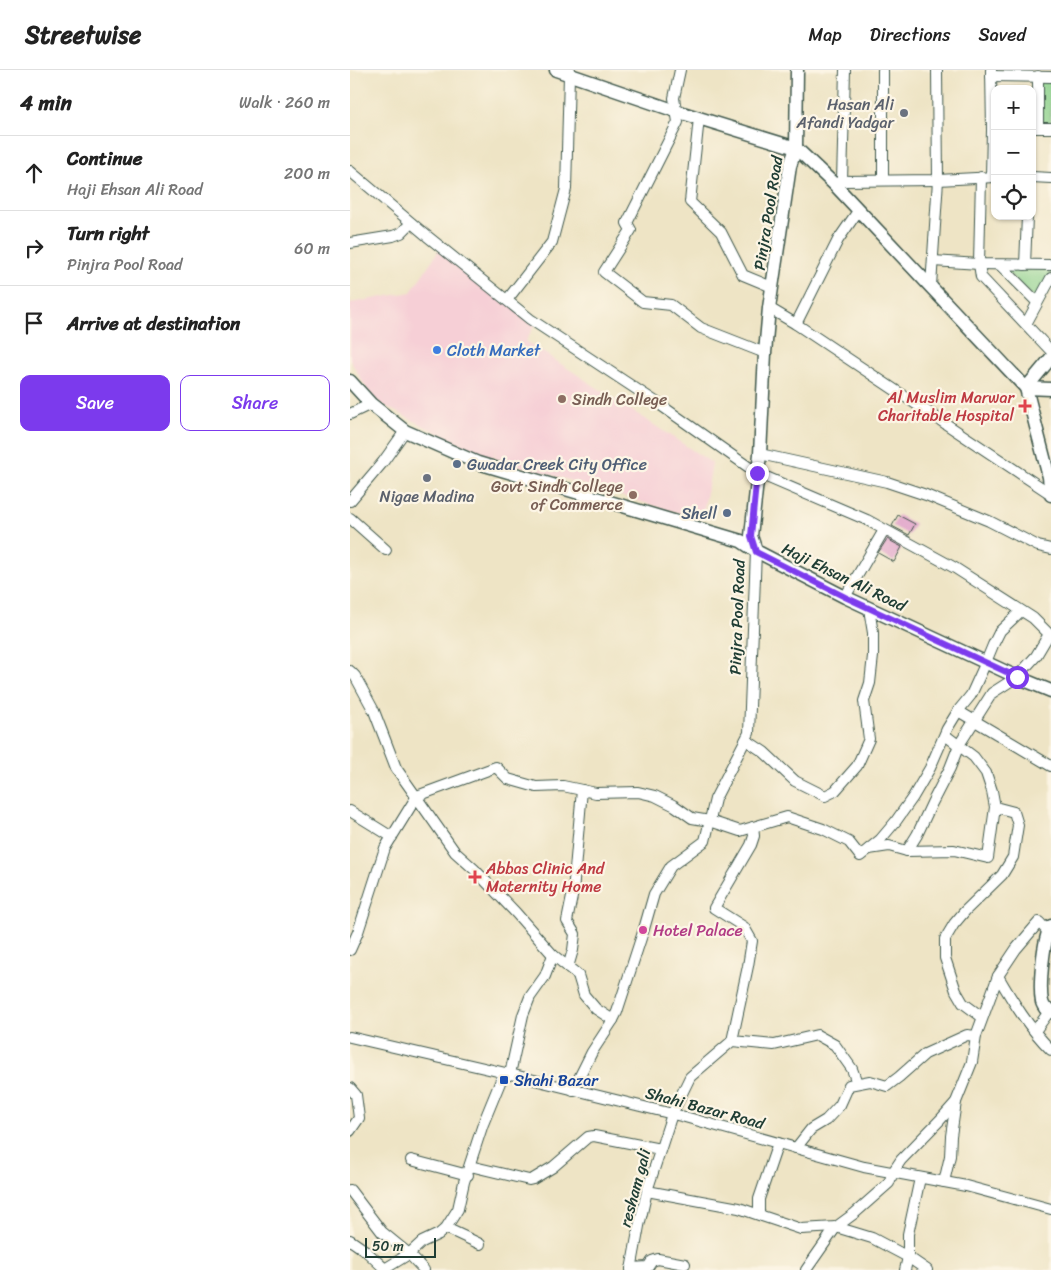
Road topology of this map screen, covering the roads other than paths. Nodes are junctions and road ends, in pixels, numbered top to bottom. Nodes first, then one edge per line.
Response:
1 (680, 70) edge
2 (797, 70) edge
3 (845, 70) edge
4 (883, 70) edge
5 (938, 70) edge
6 (565, 72) edge
7 (991, 73) edge
8 (1038, 76) junction
9 (1051, 77) edge
10 (676, 111) junction
11 (1036, 111) edge
12 (699, 118) junction
13 (1036, 128) edge
14 (1051, 128) edge
15 (796, 148) junction
16 (991, 154) edge
17 (350, 171) edge
18 (989, 177) edge
19 (1036, 177) edge
20 (1051, 178) edge
21 (883, 180) junction
22 (938, 180) junction
23 (838, 182) junction
24 (858, 210) junction
25 (1027, 220) edge
26 (411, 223) junction
27 (350, 243) edge
28 (933, 261) junction
29 (979, 264) junction
30 (1000, 265) junction
31 (1026, 265) junction
32 (1051, 265) edge
33 (1051, 278) edge
34 (932, 286) junction
35 (772, 287) junction
36 (507, 300) junction
37 (1037, 302) junction
38 (769, 308) junction
39 (796, 324) junction
40 (1026, 324) junction
41 (1051, 351) edge
42 (765, 353) junction
43 (1051, 358) edge
44 (350, 381) edge
45 (1026, 388) junction
46 (1051, 389) edge
47 (371, 404) junction
48 (350, 414) edge
49 (405, 431) junction
50 (760, 454) junction
51 (1047, 457) edge
52 (757, 473) junction
53 (1051, 494) edge
54 (350, 501) edge
55 (350, 518) edge
56 (884, 530) junction
57 (1051, 549) edge
58 (386, 550) dead end
59 (756, 552) junction
60 (845, 597) junction
61 (869, 609) junction
62 (1021, 611) junction
63 (1050, 635) edge
64 (986, 662) junction
65 (350, 671) edge
66 (1017, 677) junction
67 (1051, 691) edge
68 (958, 711) junction
69 (974, 720) junction
70 (945, 735) junction
71 (746, 740) junction
72 (959, 745) junction
73 (1051, 766) edge
74 (582, 790) junction
75 (417, 796) junction
76 (995, 807) junction
77 (350, 811) edge
78 (710, 821) junction
79 (754, 826) junction
80 (392, 837) junction
81 (869, 849) junction
82 (907, 851) junction
83 (1050, 931) edge
84 (350, 950) edge
85 (552, 955) junction
86 (568, 967) junction
87 (998, 976) junction
88 (1050, 1011) edge
89 (982, 1017) junction
90 (613, 1020) junction
91 (1035, 1032) junction
92 (976, 1036) junction
93 (350, 1037) edge
94 (732, 1041) junction
95 (1051, 1050) edge
96 (510, 1074) junction
97 (858, 1084) junction
98 (350, 1088) edge
99 (573, 1090) junction
100 (956, 1102) junction
101 (672, 1114) junction
102 (350, 1131) edge
103 (778, 1143) junction
104 (796, 1148) junction
105 (660, 1149) junction
106 (411, 1160) dead end
107 (469, 1170) junction
108 (893, 1172) junction
109 (920, 1178) junction
110 (944, 1182) junction
111 (350, 1190) edge
112 (647, 1191) junction
113 (1051, 1209) edge
114 (762, 1216) junction
115 (446, 1228) junction
116 (836, 1228) junction
117 (350, 1240) edge
118 (480, 1244) dead end
119 (408, 1254) junction
120 (908, 1257) junction
121 (685, 1264) dead end
122 (631, 1269) edge
123 (384, 1270) edge
124 (424, 1270) edge
125 (806, 1270) edge
126 (905, 1270) edge
127 (927, 1270) edge

1 - 10 street
2 - 15 street, Pinjra Pool Road
3 - 23 street
4 - 21 street
5 - 22 street
6 - 10 street
6 - 36 street
7 - 8 street
8 - 9 street
8 - 11 street
10 - 12 street
10 - 42 street
12 - 15 street
12 - 35 street
13 - 14 street
15 - 23 street
15 - 35 street, Pinjra Pool Road
16 - 18 street
17 - 26 street
18 - 22 street
18 - 29 street
19 - 20 street
21 - 22 street
21 - 23 street
22 - 28 street
23 - 24 street
24 - 34 street
24 - 39 street
25 - 31 street
26 - 27 street
26 - 36 street
28 - 29 street
28 - 34 street
29 - 30 street
29 - 40 street
30 - 31 street
30 - 37 street
31 - 32 street
33 - 37 street
34 - 45 street
35 - 38 street, Pinjra Pool Road
36 - 52 street
37 - 40 street
38 - 39 street
38 - 42 street, Pinjra Pool Road
39 - 53 street
40 - 41 street
42 - 50 street, Pinjra Pool Road
43 - 45 street
44 - 47 street, Haji Ehsan Ali Road
45 - 46 street
45 - 51 street
47 - 48 street
47 - 49 street, Haji Ehsan Ali Road
49 - 54 street
49 - 59 street, Haji Ehsan Ali Road
50 - 52 street, Pinjra Pool Road
50 - 57 street
51 - 53 street
52 - 56 street
52 - 59 street, Pinjra Pool Road
55 - 58 street
56 - 60 street
56 - 62 street
59 - 60 street, Haji Ehsan Ali Road
59 - 71 street, Pinjra Pool Road
60 - 61 street, Haji Ehsan Ali Road
61 - 64 street, Haji Ehsan Ali Road
61 - 71 street
62 - 63 street
62 - 64 street
63 - 66 street
64 - 66 street, Haji Ehsan Ali Road
64 - 68 street
65 - 75 street
66 - 67 street, Haji Ehsan Ali Road
66 - 69 street
68 - 69 street
68 - 70 street
69 - 72 street
69 - 73 street
70 - 72 street
70 - 81 street
71 - 78 street, Pinjra Pool Road
72 - 76 street
72 - 82 street
74 - 75 street
74 - 78 street
74 - 86 street
75 - 80 street
75 - 85 street
76 - 82 street
76 - 89 street
77 - 80 street
78 - 79 street
78 - 90 street, Pinjra Pool Road
79 - 81 street
79 - 94 street
80 - 84 street
81 - 82 street
83 - 87 street
83 - 88 street
85 - 86 street
85 - 96 street
86 - 90 street
87 - 89 street
87 - 91 street
88 - 91 street
89 - 92 street
90 - 99 street, Pinjra Pool Road
91 - 95 street
92 - 97 street
92 - 100 street
93 - 96 street, Shahi Bazar Road
94 - 97 street
94 - 101 street, resham gali
96 - 99 street, Shahi Bazar Road
96 - 107 street
97 - 104 street
98 - 102 street
99 - 101 street, Shahi Bazar Road
100 - 108 street
100 - 110 street
101 - 103 street, Shahi Bazar Road
101 - 105 street, resham gali
103 - 104 street, Shahi Bazar Road
103 - 114 street
104 - 108 street, Shahi Bazar Road
105 - 107 street
105 - 112 street, resham gali
106 - 107 street
107 - 115 street
108 - 109 street, Shahi Bazar Road
108 - 116 street
109 - 110 street, Shahi Bazar Road
109 - 120 street
110 - 113 street, Shahi Bazar Road
111 - 119 street
112 - 114 street
112 - 122 street, resham gali
114 - 116 street
115 - 118 street
115 - 119 street
116 - 120 street
116 - 125 street
117 - 123 street
119 - 123 street
119 - 124 street
120 - 126 street
120 - 127 street
121 - 122 street

